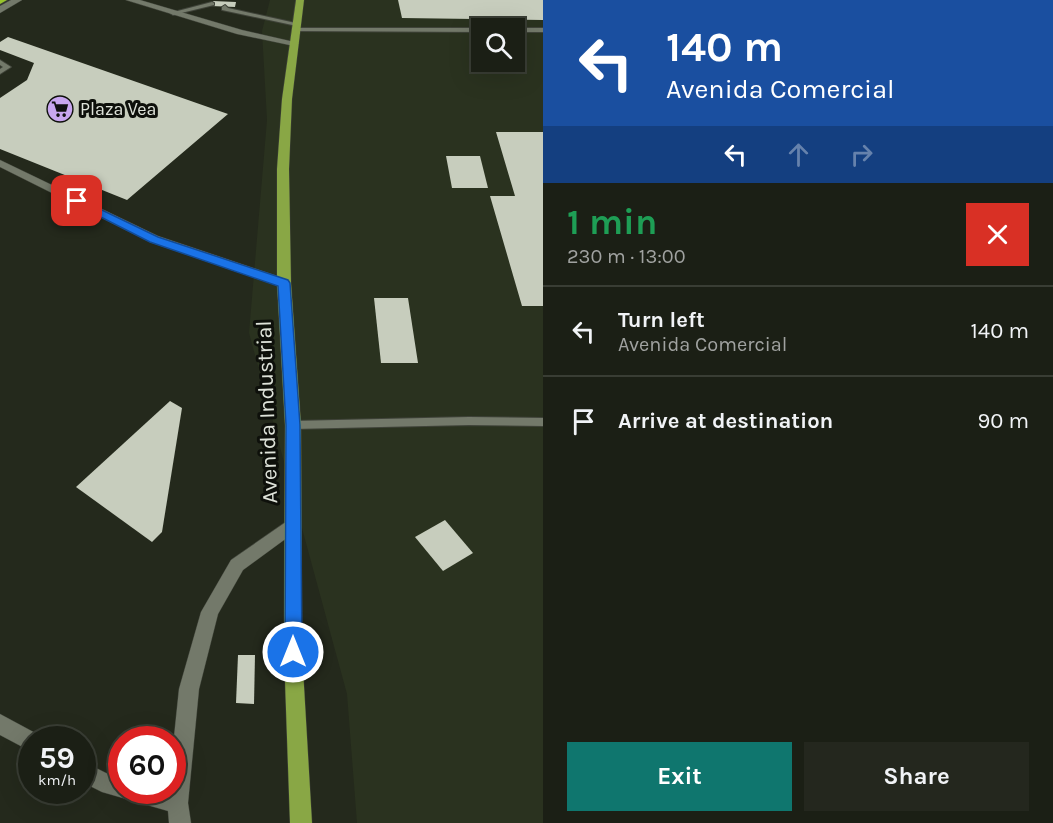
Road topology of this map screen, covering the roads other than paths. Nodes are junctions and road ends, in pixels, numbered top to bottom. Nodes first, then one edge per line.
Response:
1 (18, 0) edge
2 (130, 0) edge
3 (300, 0) edge
4 (212, 4) dead end
5 (224, 5) edge
6 (0, 10) edge
7 (173, 13) junction
8 (222, 27) junction
9 (471, 30) edge
10 (525, 30) edge
11 (543, 30) edge
12 (296, 32) junction
13 (0, 62) edge
14 (0, 72) edge
15 (0, 163) edge
16 (284, 283) junction
17 (543, 422) edge
18 (293, 425) junction
19 (293, 524) junction
20 (0, 724) edge
21 (18, 734) edge
22 (161, 804) edge
23 (179, 813) edge
24 (301, 823) edge

1 - 6 street
2 - 7 street
3 - 12 main road, Avenida Industrial
4 - 7 lane
5 - 8 lane
5 - 12 lane
7 - 8 street
8 - 12 street
9 - 12 lane
10 - 11 lane
12 - 16 main road, Avenida Industrial
13 - 14 lane
15 - 16 street
16 - 18 main road, Avenida Industrial
17 - 18 lane
18 - 19 main road, Avenida Industrial
19 - 23 street
19 - 24 main road, Avenida Industrial
20 - 21 street
22 - 23 street

